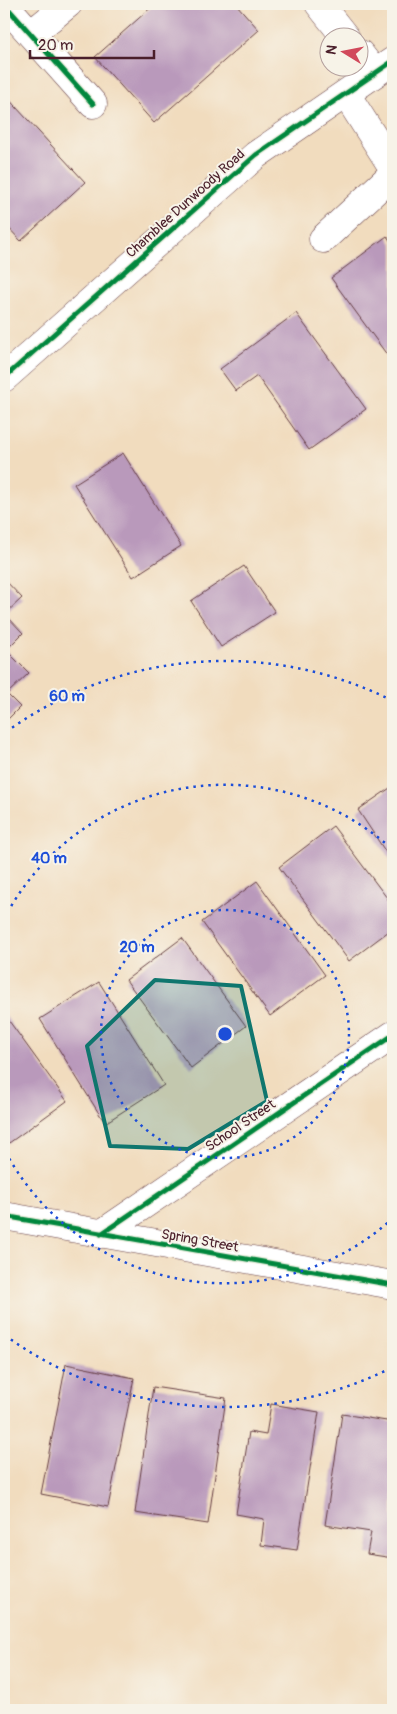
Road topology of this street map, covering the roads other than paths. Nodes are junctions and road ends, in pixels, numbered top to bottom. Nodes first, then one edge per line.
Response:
1 (4, 4) edge
2 (68, 4) edge
3 (320, 4) edge
4 (338, 28) edge
5 (32, 34) junction
6 (376, 63) edge
7 (346, 94) junction
8 (93, 104) dead end
9 (393, 168) edge
10 (393, 174) edge
11 (323, 239) dead end
12 (4, 378) edge
13 (393, 1035) edge
14 (4, 1216) edge
15 (100, 1234) junction
16 (393, 1285) edge

1 - 5 street
2 - 5 street
3 - 4 street
5 - 8 street
6 - 7 street, Chamblee Dunwoody Road
7 - 9 street
7 - 12 street, Chamblee Dunwoody Road
10 - 11 street
13 - 15 street, School Street
14 - 15 street, Spring Street
15 - 16 street, Spring Street

